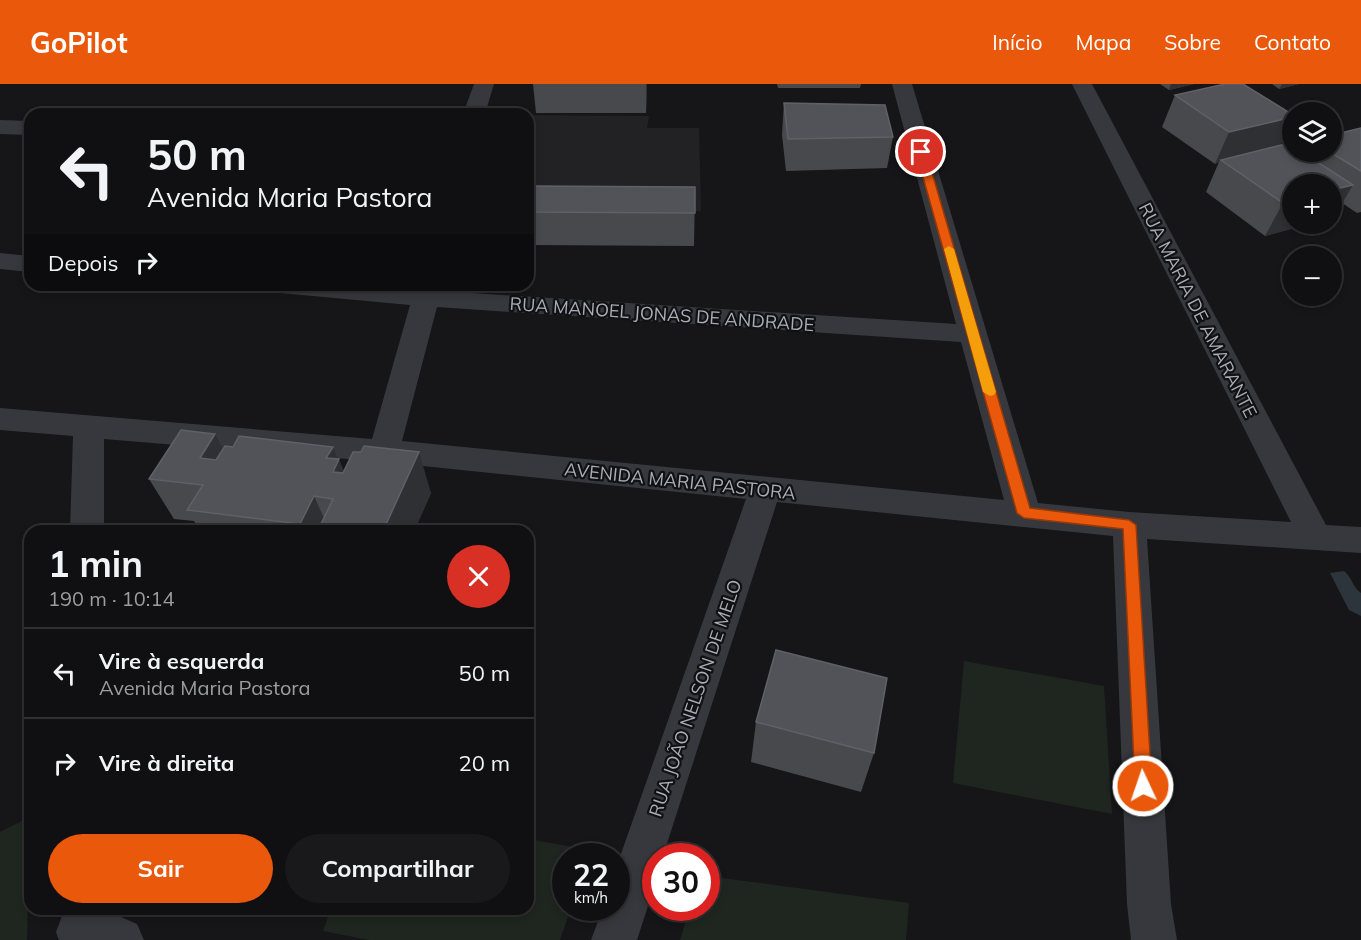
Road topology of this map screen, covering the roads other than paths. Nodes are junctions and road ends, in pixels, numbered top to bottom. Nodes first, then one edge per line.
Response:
1 (484, 84) edge
2 (902, 84) edge
3 (1082, 84) edge
4 (476, 108) edge
5 (0, 127) edge
6 (24, 128) edge
7 (406, 291) edge
8 (427, 292) edge
9 (973, 334) junction
10 (0, 419) edge
11 (89, 428) junction
12 (384, 451) junction
13 (765, 490) junction
14 (1024, 513) junction
15 (87, 525) edge
16 (1129, 525) junction
17 (1315, 536) junction
18 (1361, 540) edge
19 (78, 927) edge
20 (121, 940) edge
21 (614, 940) edge
22 (1154, 940) edge

1 - 4 street
2 - 9 street
3 - 17 street, RUA MARIA DE AMARANTE
5 - 6 street
7 - 8 street, RUA MANOEL JONAS DE ANDRADE
8 - 9 street, RUA MANOEL JONAS DE ANDRADE
8 - 12 street
9 - 14 street
10 - 11 street, AVENIDA MARIA PASTORA
11 - 12 street, AVENIDA MARIA PASTORA
11 - 15 street
12 - 13 street, AVENIDA MARIA PASTORA
13 - 14 street, AVENIDA MARIA PASTORA
13 - 21 street, RUA JOÃO NELSON DE MELO
14 - 16 street, AVENIDA MARIA PASTORA
16 - 17 street, AVENIDA MARIA PASTORA
16 - 22 street
17 - 18 street, AVENIDA MARIA PASTORA
19 - 20 street

